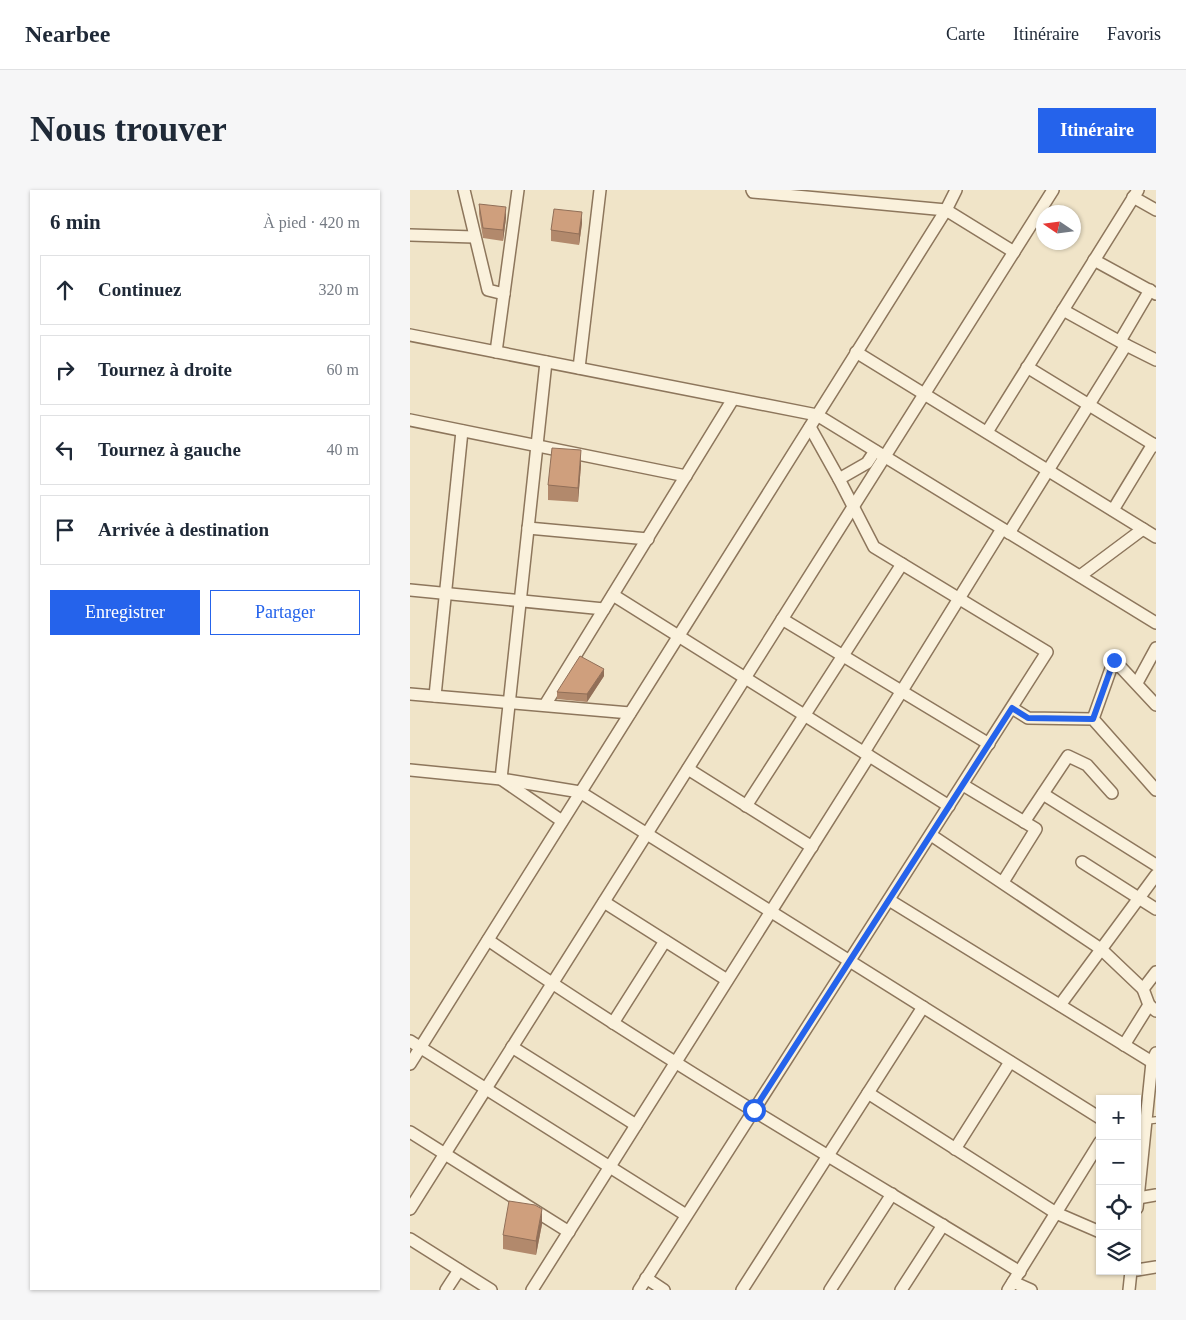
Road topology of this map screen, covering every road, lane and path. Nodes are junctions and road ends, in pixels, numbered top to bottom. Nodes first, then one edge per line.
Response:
1 (464, 190) edge
2 (518, 190) edge
3 (600, 190) edge
4 (752, 190) edge
5 (867, 190) edge
6 (956, 190) edge
7 (1053, 190) edge
8 (1135, 194) edge
9 (861, 202) junction
10 (946, 210) junction
11 (1156, 210) edge
12 (410, 235) edge
13 (474, 237) junction
14 (1014, 252) junction
15 (1094, 260) junction
16 (1153, 292) edge
17 (504, 294) junction
18 (1063, 310) junction
19 (410, 335) edge
20 (1123, 343) junction
21 (496, 352) junction
22 (856, 352) junction
23 (1156, 360) edge
24 (546, 362) junction
25 (1027, 367) junction
26 (579, 368) junction
27 (925, 394) junction
28 (733, 399) junction
29 (1089, 405) junction
30 (817, 416) junction
31 (410, 420) edge
32 (810, 427) junction
33 (462, 431) junction
34 (986, 432) junction
35 (1154, 445) edge
36 (537, 446) junction
37 (875, 451) junction
38 (885, 457) junction
39 (1048, 470) junction
40 (686, 476) junction
41 (839, 479) junction
42 (852, 506) junction
43 (1113, 510) junction
44 (528, 528) junction
45 (1143, 529) junction
46 (1005, 531) junction
47 (1156, 537) edge
48 (648, 538) junction
49 (902, 564) junction
50 (1080, 576) junction
51 (410, 590) edge
52 (446, 593) junction
53 (613, 595) junction
54 (959, 598) junction
55 (520, 601) junction
56 (604, 609) junction
57 (782, 619) junction
58 (1156, 623) edge
59 (678, 636) junction
60 (1156, 648) edge
61 (843, 656) junction
62 (745, 678) junction
63 (1136, 684) junction
64 (901, 691) junction
65 (410, 694) edge
66 (435, 696) junction
67 (509, 702) junction
68 (1156, 704) edge
69 (545, 705) junction
70 (1012, 708) junction
71 (630, 714) junction
72 (804, 715) junction
73 (1093, 719) junction
74 (989, 744) junction
75 (866, 754) junction
76 (688, 769) junction
77 (410, 770) edge
78 (501, 779) junction
79 (963, 785) junction
80 (1156, 790) edge
81 (580, 792) junction
82 (1112, 793) dead end
83 (1043, 794) junction
84 (746, 806) junction
85 (949, 806) junction
86 (562, 821) junction
87 (1024, 822) junction
88 (647, 834) junction
89 (930, 835) junction
90 (812, 847) junction
91 (1082, 862) dead end
92 (1156, 865) edge
93 (1156, 875) edge
94 (1003, 882) junction
95 (1139, 898) junction
96 (889, 900) junction
97 (604, 902) junction
98 (1156, 910) edge
99 (771, 912) junction
100 (488, 940) junction
101 (665, 941) junction
102 (1101, 949) junction
103 (850, 961) junction
104 (1156, 972) edge
105 (728, 980) junction
106 (552, 984) junction
107 (1143, 989) junction
108 (1060, 1005) junction
109 (922, 1007) junction
110 (1152, 1008) edge
111 (613, 1023) junction
112 (410, 1041) edge
113 (1124, 1045) junction
114 (420, 1047) junction
115 (512, 1047) junction
116 (1154, 1057) edge
117 (1010, 1062) junction
118 (676, 1063) junction
119 (410, 1064) edge
120 (486, 1089) junction
121 (868, 1093) junction
122 (754, 1110) junction
123 (1096, 1116) edge
124 (1151, 1120) edge
125 (636, 1125) junction
126 (410, 1132) edge
127 (1141, 1141) edge
128 (955, 1149) junction
129 (1096, 1149) edge
130 (445, 1154) junction
131 (828, 1155) junction
132 (610, 1167) junction
133 (892, 1194) junction
134 (1156, 1195) edge
135 (1141, 1202) edge
136 (410, 1209) edge
137 (1056, 1214) junction
138 (686, 1216) junction
139 (943, 1225) junction
140 (1096, 1230) edge
141 (568, 1232) junction
142 (410, 1238) edge
143 (1156, 1267) edge
144 (1141, 1269) edge
145 (459, 1270) junction
146 (1020, 1272) junction
147 (1131, 1275) edge
148 (646, 1278) junction
149 (1011, 1286) edge
150 (446, 1290) edge
151 (491, 1290) edge
152 (532, 1290) edge
153 (639, 1290) edge
154 (664, 1290) edge
155 (742, 1290) edge
156 (830, 1290) edge
157 (901, 1290) edge
158 (1031, 1290) edge
159 (1129, 1290) edge

1 - 13 street
2 - 17 street
3 - 26 street
4 - 9 street
5 - 9 street
6 - 10 street
7 - 14 street
8 - 11 street
8 - 15 street
9 - 10 street
10 - 14 street
10 - 22 street
12 - 13 street
13 - 17 street
14 - 27 street
15 - 16 street
15 - 18 street
16 - 20 street
17 - 21 street
18 - 20 street
18 - 25 street
19 - 21 street
20 - 23 street
20 - 29 street
21 - 24 street
22 - 27 street
22 - 30 street
24 - 26 street
24 - 36 street
25 - 29 street
25 - 34 street
26 - 28 street
27 - 34 street
27 - 38 street
28 - 30 street
28 - 40 street
29 - 35 street
29 - 39 street
30 - 32 street
30 - 37 street
31 - 33 street
32 - 41 street
32 - 59 street
33 - 36 street
33 - 52 street
34 - 39 street
35 - 43 street
36 - 40 street
36 - 44 street
37 - 38 street
37 - 41 street
38 - 42 street
38 - 46 street
39 - 43 street
39 - 46 street
40 - 48 street
41 - 42 street
42 - 49 street
42 - 57 street
43 - 45 street
44 - 48 street
44 - 55 street
45 - 47 street
45 - 50 street
46 - 50 street
46 - 54 street
48 - 53 street
49 - 54 street
49 - 61 street
50 - 58 street
51 - 52 street
52 - 55 street
52 - 66 street
53 - 56 street
53 - 59 street
54 - 64 street
54 - 70 street
55 - 56 street
55 - 67 street
56 - 69 street
57 - 61 street
57 - 62 street
59 - 62 street
59 - 71 street
60 - 63 street
61 - 64 street
61 - 72 street
62 - 72 street
62 - 76 street
63 - 68 street
63 - 73 street
64 - 74 street
64 - 75 street
65 - 66 street
66 - 67 street
67 - 69 street
67 - 78 street
69 - 71 street
70 - 73 street
70 - 74 street
71 - 81 street
72 - 75 street
72 - 84 street
73 - 80 street
74 - 79 street
75 - 85 street
75 - 90 street
76 - 84 street
76 - 88 street
77 - 78 street
78 - 81 street
78 - 86 street
79 - 85 street
79 - 87 street
81 - 86 street
81 - 88 street
82 - 83 street
83 - 87 street
83 - 92 street
84 - 90 street
85 - 89 street
86 - 100 street
87 - 94 street
88 - 97 street
88 - 99 street
89 - 94 street
89 - 96 street
90 - 99 street
91 - 95 street
93 - 95 street
94 - 102 street
95 - 98 street
95 - 102 street
96 - 103 street
96 - 108 street
97 - 101 street
97 - 106 street
99 - 103 street
99 - 105 street
100 - 106 street
100 - 114 street
101 - 105 street
101 - 111 street
102 - 107 street
102 - 108 street
103 - 109 street
103 - 122 street
104 - 107 street
105 - 118 street
106 - 111 street
106 - 115 street
107 - 110 street
108 - 113 street
109 - 117 street
109 - 121 street
110 - 113 street
111 - 118 street
112 - 114 street
113 - 116 street
114 - 119 street
114 - 120 street
115 - 120 street
115 - 125 street
116 - 124 street
117 - 123 street
117 - 128 street
118 - 122 street
118 - 125 street
120 - 130 street
120 - 132 street
121 - 128 street
121 - 131 street
122 - 131 street
122 - 138 street
124 - 127 street
125 - 132 street
126 - 130 street
128 - 137 street
129 - 137 street
130 - 136 street
130 - 141 street
131 - 133 street
131 - 155 street
132 - 138 street
132 - 141 street
133 - 139 street
133 - 156 street
134 - 135 street
137 - 140 street
137 - 146 street
138 - 148 street
139 - 146 street
139 - 157 street
141 - 152 street
142 - 145 street
143 - 144 street
145 - 150 street
145 - 151 street
146 - 149 street
147 - 159 street
148 - 153 street
148 - 154 street
149 - 158 street

